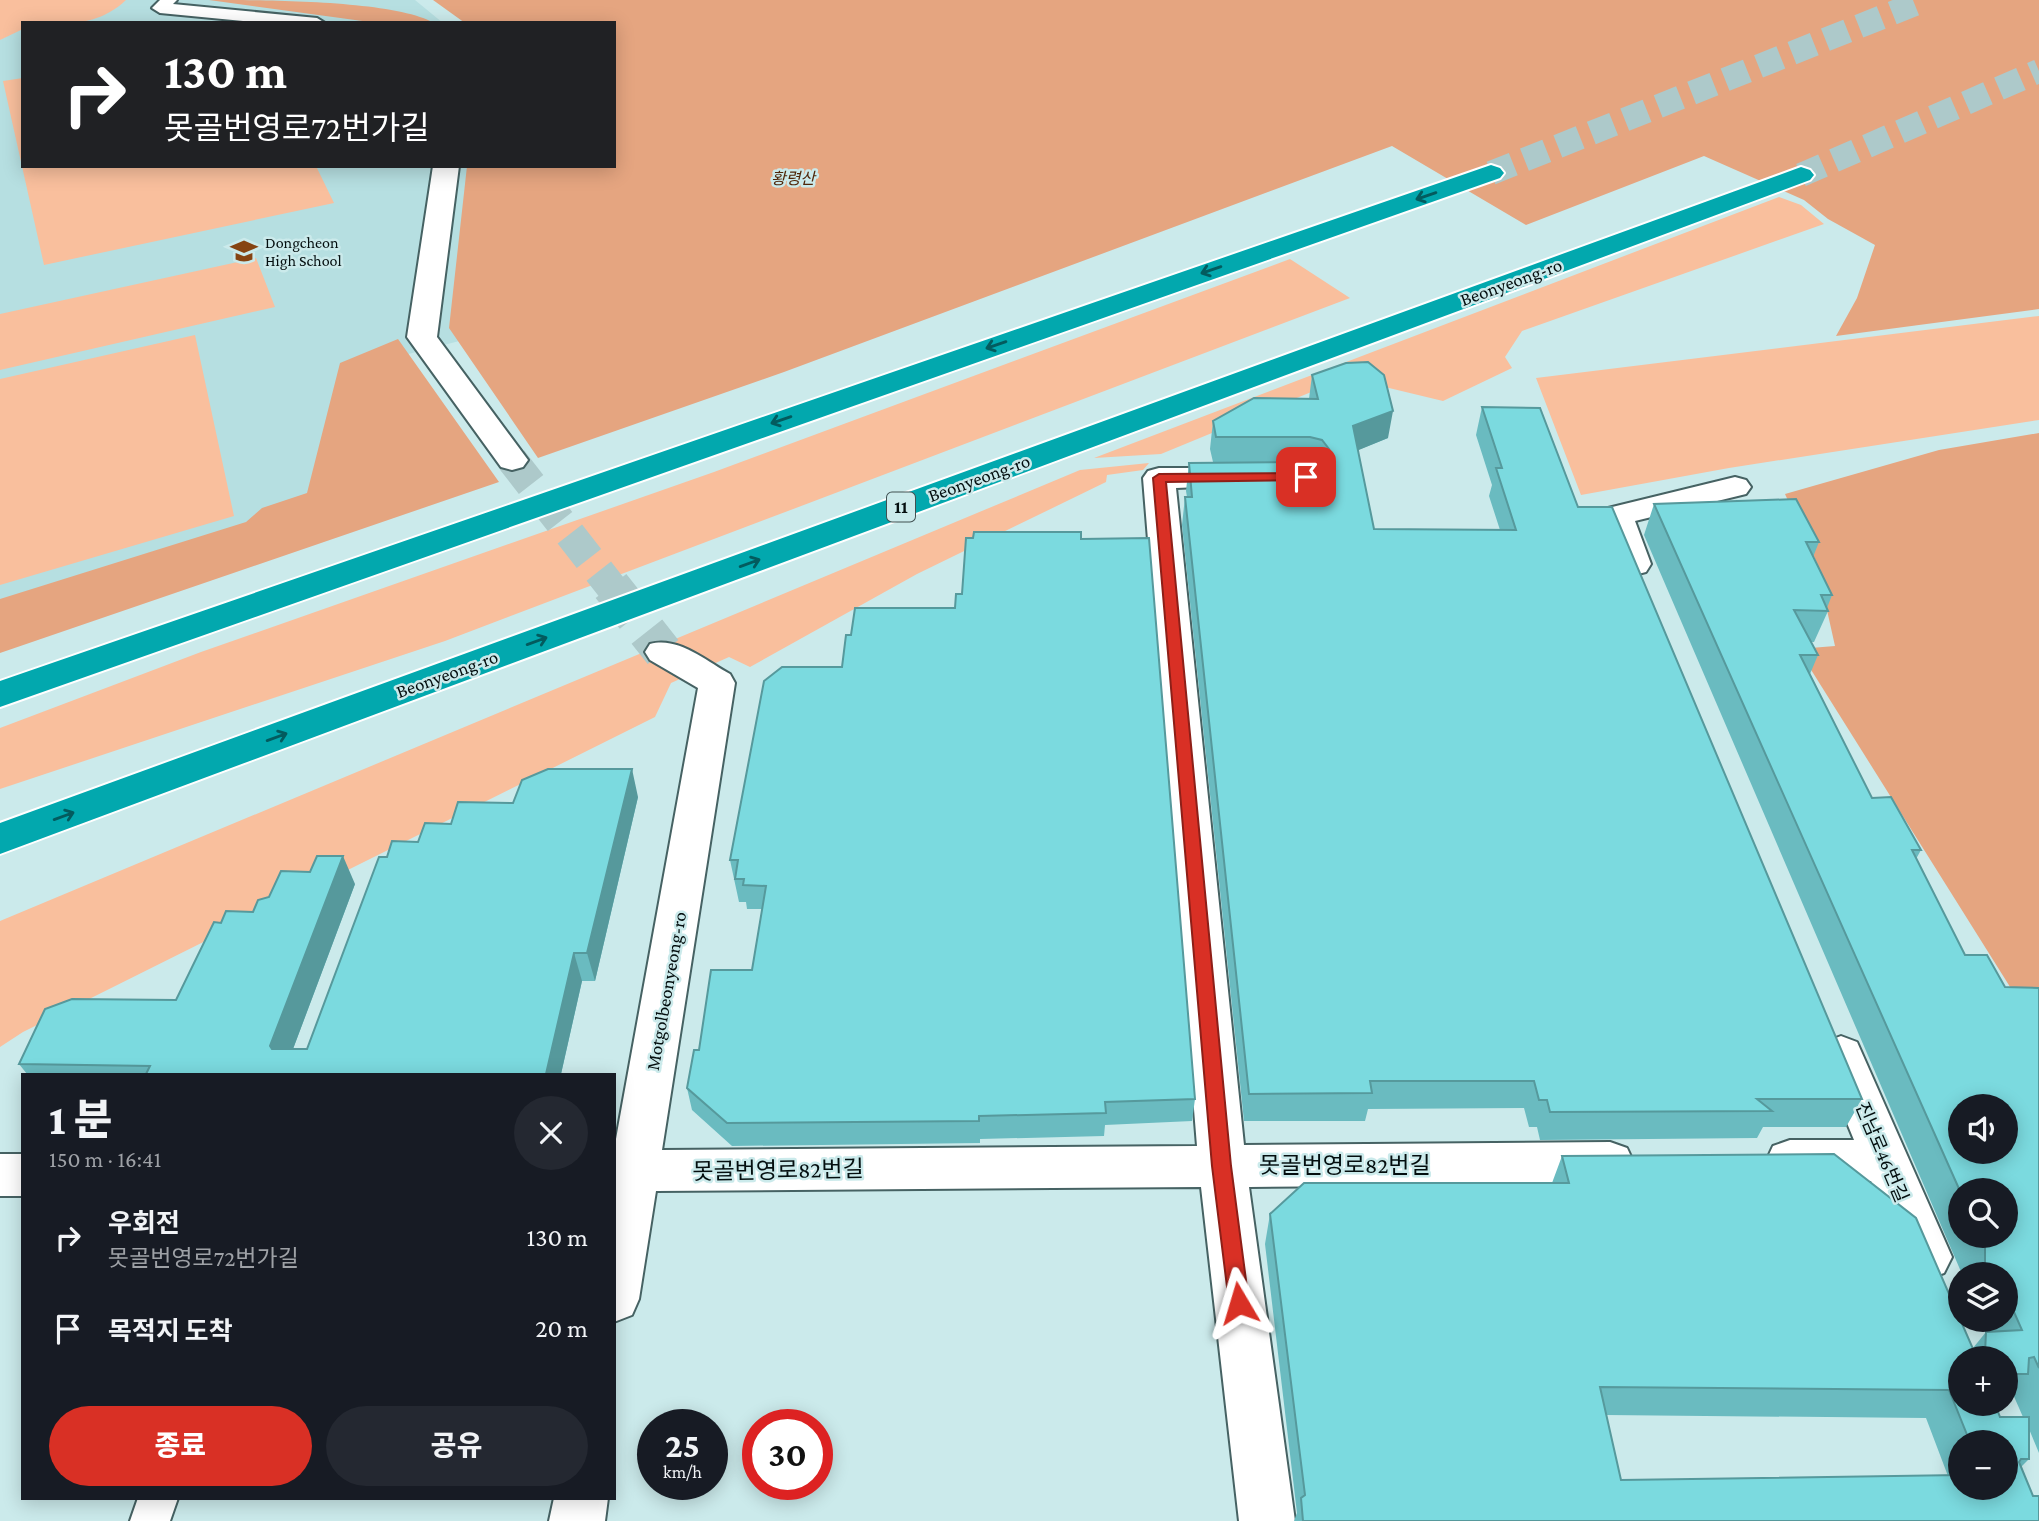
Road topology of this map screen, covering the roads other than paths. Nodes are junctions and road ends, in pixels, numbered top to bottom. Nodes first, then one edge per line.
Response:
1 (169, 0) edge
2 (296, 21) edge
3 (446, 168) edge
4 (1491, 173) tunnel mouth
5 (1801, 175) tunnel mouth
6 (512, 460) tunnel mouth
7 (1280, 477) edge
8 (1735, 488) dead end
9 (1650, 601) edge
10 (663, 652) tunnel mouth
11 (0, 694) edge
12 (0, 839) edge
13 (1827, 1020) edge
14 (1886, 1160) junction
15 (1747, 1161) edge
16 (1651, 1162) edge
17 (1222, 1166) junction
18 (625, 1171) edge
19 (0, 1175) edge
20 (21, 1175) edge
21 (616, 1276) edge
22 (1943, 1296) edge
23 (157, 1500) edge
24 (581, 1500) edge
25 (150, 1521) edge
26 (577, 1521) edge
27 (1267, 1521) edge

1 - 2 lane
3 - 6 street
4 -> 11 highway
12 -> 5 highway, Beonyeong-ro / 11
7 - 17 street
8 - 9 street
10 - 18 street, Motgolbeonyeong-ro
13 - 14 street, 진남로46번길
14 - 15 street
14 - 22 street, 진남로46번길
16 - 17 street, 못골번영로82번길
17 - 18 street, 못골번영로82번길
17 - 27 street
18 - 21 street, Motgolbeonyeong-ro
19 - 20 street
23 - 25 lane
24 - 26 street

